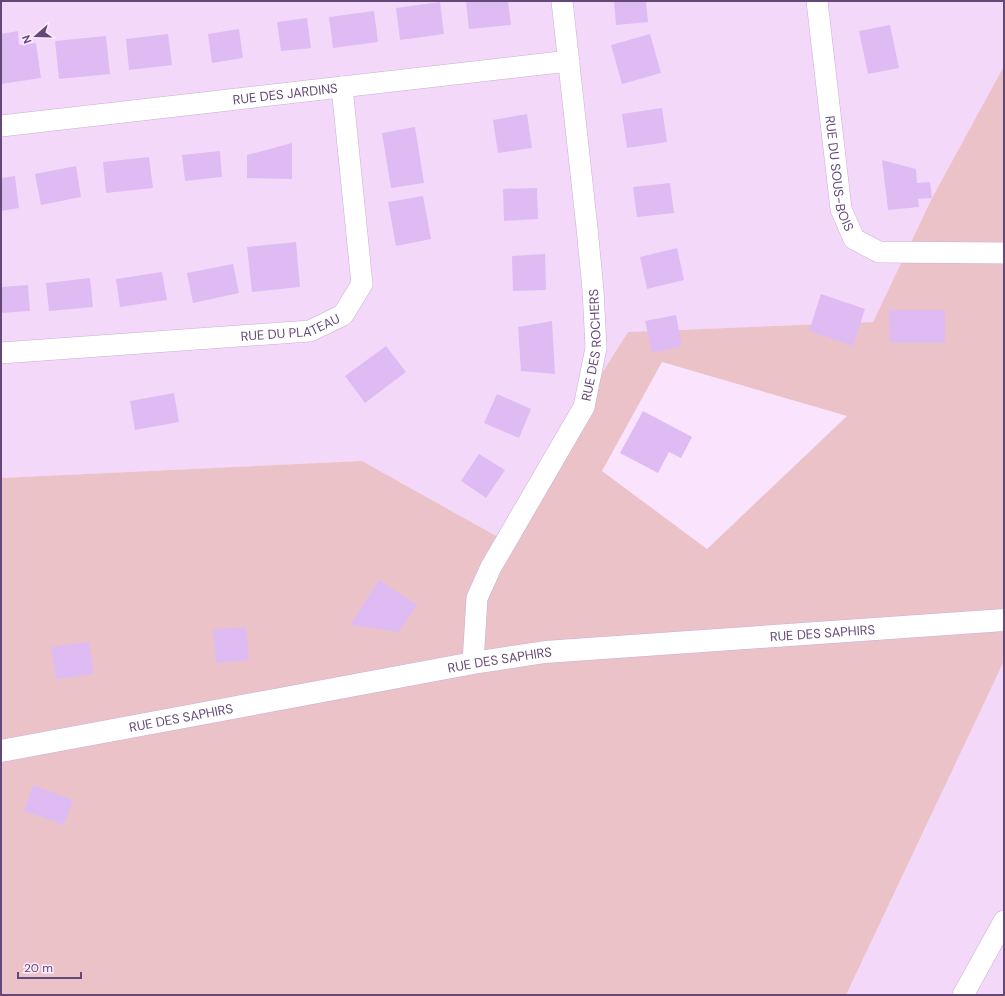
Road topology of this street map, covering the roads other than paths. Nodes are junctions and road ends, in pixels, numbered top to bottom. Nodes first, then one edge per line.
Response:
1 (562, 1) edge
2 (817, 1) edge
3 (568, 61) junction
4 (342, 87) junction
5 (1, 126) edge
6 (1004, 253) edge
7 (1, 353) edge
8 (1004, 620) edge
9 (473, 663) junction
10 (1, 751) edge
11 (1004, 921) edge
12 (963, 995) edge

1 - 3 street, RUE DES ROCHERS
2 - 6 street, RUE DU SOUS-BOIS
3 - 4 street, RUE DES JARDINS
3 - 9 street, RUE DES ROCHERS
4 - 5 street, RUE DES JARDINS
4 - 7 street, RUE DU PLATEAU
8 - 9 street, RUE DES SAPHIRS
9 - 10 street, RUE DES SAPHIRS
11 - 12 street

